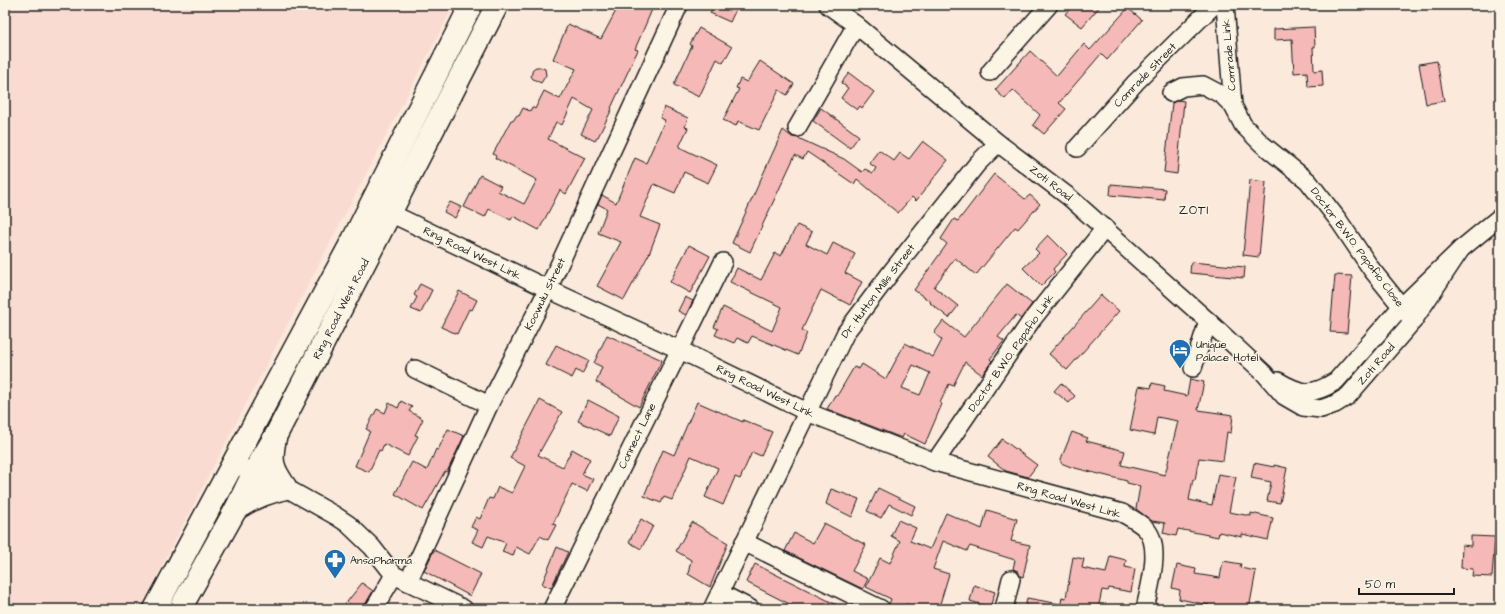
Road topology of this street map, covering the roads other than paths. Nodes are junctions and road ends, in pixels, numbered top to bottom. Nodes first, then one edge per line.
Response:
1 (471, 5) edge
2 (498, 5) edge
3 (680, 5) edge
4 (828, 5) edge
5 (1049, 5) edge
6 (1214, 5) edge
7 (1225, 5) edge
8 (856, 25) junction
9 (990, 72) dead end
10 (1171, 93) dead end
11 (1233, 106) junction
12 (796, 128) dead end
13 (998, 143) junction
14 (1078, 148) dead end
15 (390, 213) junction
16 (1500, 217) edge
17 (1105, 228) junction
18 (1461, 249) junction
19 (723, 262) dead end
20 (548, 289) junction
21 (1401, 307) junction
22 (1208, 320) junction
23 (1413, 321) junction
24 (295, 348) junction
25 (680, 350) junction
26 (1193, 368) dead end
27 (415, 369) dead end
28 (1264, 373) junction
29 (489, 405) junction
30 (807, 412) junction
31 (276, 435) junction
32 (935, 462) junction
33 (233, 464) junction
34 (254, 472) junction
35 (286, 488) junction
36 (236, 509) junction
37 (744, 542) junction
38 (401, 578) junction
39 (1011, 579) dead end
40 (720, 593) junction
41 (155, 609) edge
42 (180, 609) edge
43 (374, 609) edge
44 (464, 609) edge
45 (552, 609) edge
46 (712, 609) edge
47 (752, 609) edge
48 (881, 609) edge
49 (1004, 609) edge
50 (1145, 609) edge

1 - 24 main road, Ring Road West Road
2 - 15 main road, Ring Road West Road
3 - 20 street, Koowulu Street
4 - 8 street, Zoti Road
5 - 9 street
6 - 14 street, Comrade Street
7 - 11 street, Comrade Link
8 - 12 street
8 - 13 street, Zoti Road
10 - 11 street, Doctor B.W.O. Papafio Close
11 - 21 street, Doctor B.W.O. Papafio Close
13 - 17 street, Zoti Road
13 - 30 street, Dr. Hutton Mills Street
15 - 20 street, Ring Road West Link
15 - 31 main road, Ring Road West Road
16 - 18 street, Zoti Road
17 - 22 street, Zoti Road
17 - 32 street, Doctor B.W.O. Papafio Link
18 - 21 street, Zoti Road
18 - 23 street, Zoti Road
19 - 25 street, Connect Lane
20 - 25 street, Ring Road West Link
20 - 29 street, Koowulu Street
21 - 23 street, Doctor B.W.O. Papafio Close
21 - 28 street, Zoti Road
22 - 26 street
22 - 28 street, Zoti Road
23 - 28 street, Zoti Road
24 - 33 main road, Ring Road West Road
24 - 34 main road
25 - 30 street, Ring Road West Link
25 - 45 street, Connect Lane
27 - 29 street
29 - 38 street, Koowulu Street
30 - 32 street, Ring Road West Link
30 - 37 street, Dr. Hutton Mills Street
31 - 34 main road, Ring Road West Road
31 - 35 main road
32 - 50 street, Ring Road West Link
33 - 34 street
33 - 41 main road, Ring Road West Road
34 - 35 street
34 - 36 main road, Ring Road West Road
35 - 36 main road
35 - 38 street
36 - 42 main road, Ring Road West Road
37 - 40 street, Dr. Hutton Mills Street
37 - 48 street
38 - 43 street, Koowulu Street
38 - 44 street
39 - 49 street
40 - 46 street, Dr. Hutton Mills Street
40 - 47 street

